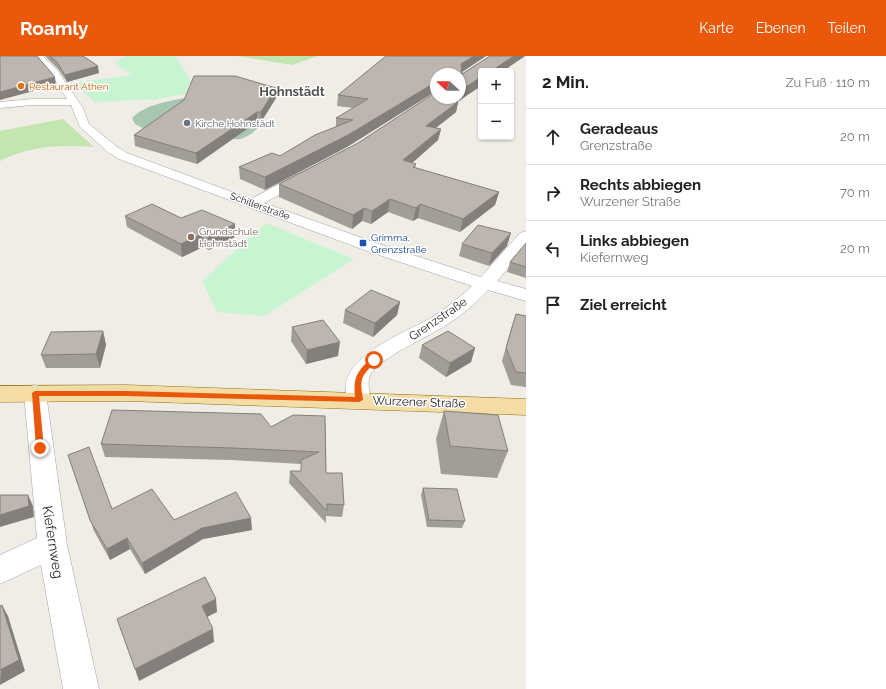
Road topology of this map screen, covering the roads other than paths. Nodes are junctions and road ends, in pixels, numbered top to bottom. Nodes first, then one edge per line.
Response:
1 (38, 56) edge
2 (73, 102) junction
3 (0, 105) edge
4 (317, 169) edge
5 (254, 203) junction
6 (526, 236) edge
7 (486, 284) junction
8 (526, 295) edge
9 (35, 393) junction
10 (0, 394) edge
11 (359, 400) junction
12 (526, 406) edge
13 (52, 545) junction
14 (0, 570) edge
15 (81, 689) edge

1 - 2 street, Schillerstraße
2 - 3 street
2 - 5 street, Schillerstraße
4 - 5 street
5 - 7 street, Schillerstraße
6 - 7 street, Grenzstraße
7 - 8 street, Schillerstraße
7 - 11 street, Grenzstraße
9 - 10 main road, Wurzener Straße
9 - 11 main road, Wurzener Straße
9 - 13 street, Kiefernweg
11 - 12 main road, Wurzener Straße
13 - 14 street
13 - 15 street, Kiefernweg

